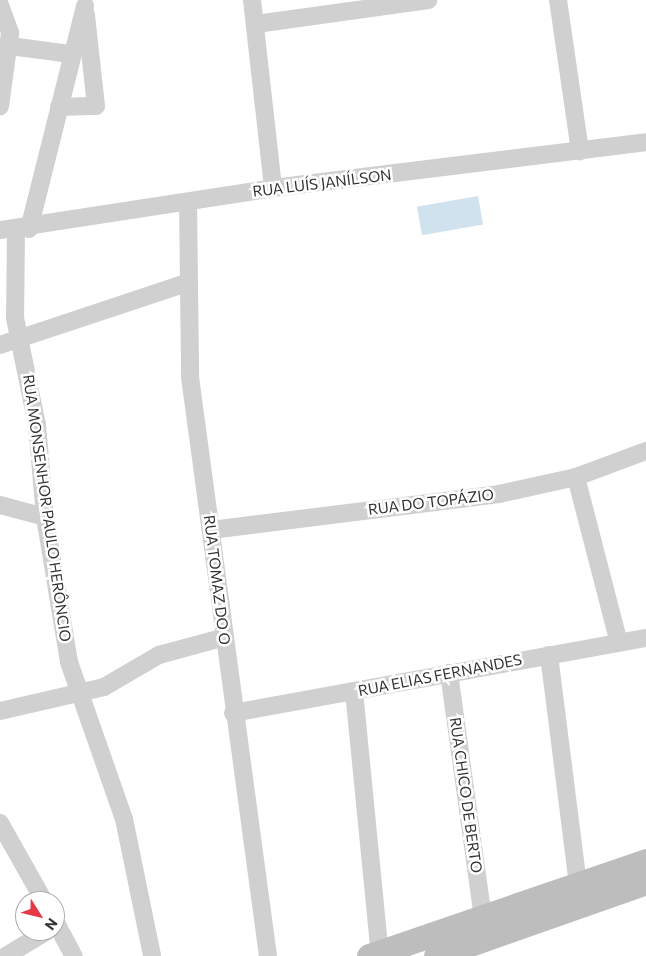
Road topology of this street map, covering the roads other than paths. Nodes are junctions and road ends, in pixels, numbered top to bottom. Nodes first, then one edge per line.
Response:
1 (252, 0) edge
2 (428, 0) edge
3 (558, 0) edge
4 (84, 3) edge
5 (0, 5) edge
6 (256, 24) junction
7 (10, 46) junction
8 (71, 54) junction
9 (0, 101) edge
10 (59, 107) junction
11 (646, 142) edge
12 (580, 151) junction
13 (273, 188) junction
14 (188, 202) junction
15 (15, 229) edge
16 (186, 282) junction
17 (19, 340) junction
18 (0, 345) edge
19 (646, 452) edge
20 (576, 477) junction
21 (0, 507) edge
22 (45, 517) junction
23 (211, 530) junction
24 (225, 637) junction
25 (646, 638) edge
26 (618, 642) junction
27 (549, 655) junction
28 (449, 673) junction
29 (354, 691) junction
30 (78, 694) junction
31 (0, 711) edge
32 (233, 713) junction
33 (0, 823) edge
34 (646, 861) edge
35 (646, 882) edge
36 (578, 885) junction
37 (38, 891) edge
38 (483, 917) junction
39 (30, 941) edge
40 (64, 941) edge
41 (443, 949) edge
42 (376, 955) edge
43 (6, 956) edge
44 (74, 956) edge
45 (152, 956) edge
46 (268, 956) edge

1 - 6 street
2 - 6 street
3 - 12 street
4 - 8 street, RUA MONSENHOR PAULO HERÔNCIO
4 - 10 street
5 - 7 street
6 - 13 street
7 - 8 street
7 - 9 street
8 - 10 street, RUA MONSENHOR PAULO HERÔNCIO
10 - 15 street, RUA MONSENHOR PAULO HERÔNCIO
11 - 12 street, RUA LUÍS JANÍLSON
12 - 13 street, RUA LUÍS JANÍLSON
13 - 14 street, RUA LUÍS JANÍLSON
14 - 15 street, RUA LUÍS JANÍLSON
14 - 16 street, RUA TOMAZ DO O
15 - 17 street, RUA MONSENHOR PAULO HERÔNCIO
16 - 17 street
16 - 23 street, RUA TOMAZ DO O
17 - 18 street
17 - 22 street, RUA MONSENHOR PAULO HERÔNCIO
19 - 20 street, RUA DO TOPÁZIO
20 - 23 street, RUA DO TOPÁZIO
20 - 26 street
21 - 22 street
22 - 30 street, RUA MONSENHOR PAULO HERÔNCIO
23 - 24 street, RUA TOMAZ DO O
24 - 30 street
24 - 32 street, RUA TOMAZ DO O
25 - 26 street, RUA ELIAS FERNANDES
26 - 27 street, RUA ELIAS FERNANDES
27 - 28 street, RUA ELIAS FERNANDES
27 - 36 street
28 - 29 street, RUA ELIAS FERNANDES
28 - 38 street, RUA CHICO DE BERTO
29 - 32 street, RUA ELIAS FERNANDES
29 - 42 street
30 - 31 street
30 - 45 street, RUA MONSENHOR PAULO HERÔNCIO
32 - 46 street, RUA TOMAZ DO O
33 - 37 street
34 - 36 main road
35 - 41 main road
36 - 38 main road
38 - 41 main road
39 - 43 street
40 - 44 street
41 - 42 main road

